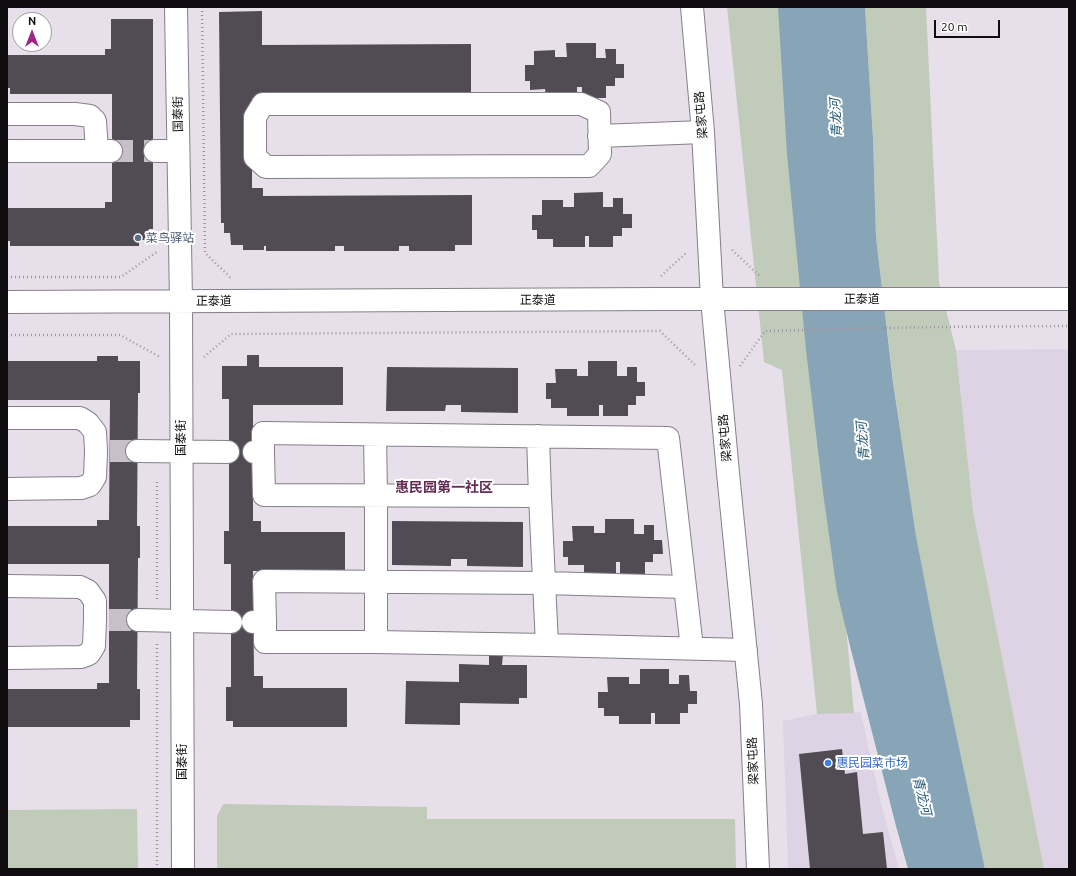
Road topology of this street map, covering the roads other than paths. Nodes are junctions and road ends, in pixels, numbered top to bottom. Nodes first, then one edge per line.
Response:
1 (176, 7) edge
2 (692, 7) edge
3 (7, 114) edge
4 (703, 132) junction
5 (599, 136) junction
6 (7, 151) edge
7 (155, 151) tunnel mouth
8 (178, 151) junction
9 (712, 299) junction
10 (1069, 299) edge
11 (181, 301) junction
12 (7, 302) edge
13 (7, 418) edge
14 (374, 435) junction
15 (538, 436) junction
16 (137, 451) tunnel mouth
17 (181, 452) junction
18 (228, 452) dead end
19 (7, 489) edge
20 (376, 495) junction
21 (540, 496) junction
22 (376, 582) junction
23 (545, 583) junction
24 (7, 586) edge
25 (685, 587) junction
26 (138, 620) tunnel mouth
27 (182, 622) junction
28 (231, 622) dead end
29 (376, 642) junction
30 (548, 645) junction
31 (692, 648) junction
32 (746, 650) junction
33 (7, 658) edge
34 (183, 869) edge
35 (758, 869) edge

1 - 8 street, 国泰街
2 - 4 street, 梁家屯路
3 - 6 street
4 - 5 street
4 - 9 street, 梁家屯路
5 - 5 street
7 - 8 street
8 - 11 street, 国泰街
9 - 10 street, 正泰道
9 - 11 street, 正泰道
9 - 32 street, 梁家屯路
11 - 12 street, 正泰道
11 - 17 street, 国泰街
13 - 19 street
14 - 15 street
14 - 20 street
14 - 20 street
15 - 21 street
15 - 25 street
16 - 17 street
17 - 18 street
17 - 27 street, 国泰街
20 - 21 street
20 - 22 street
21 - 23 street
22 - 23 street
22 - 29 street
22 - 29 street
23 - 25 street
23 - 30 street
24 - 33 street
25 - 31 street
26 - 27 street
27 - 28 street
27 - 34 street, 国泰街
29 - 30 street
30 - 31 street
31 - 32 street
32 - 35 street, 梁家屯路

